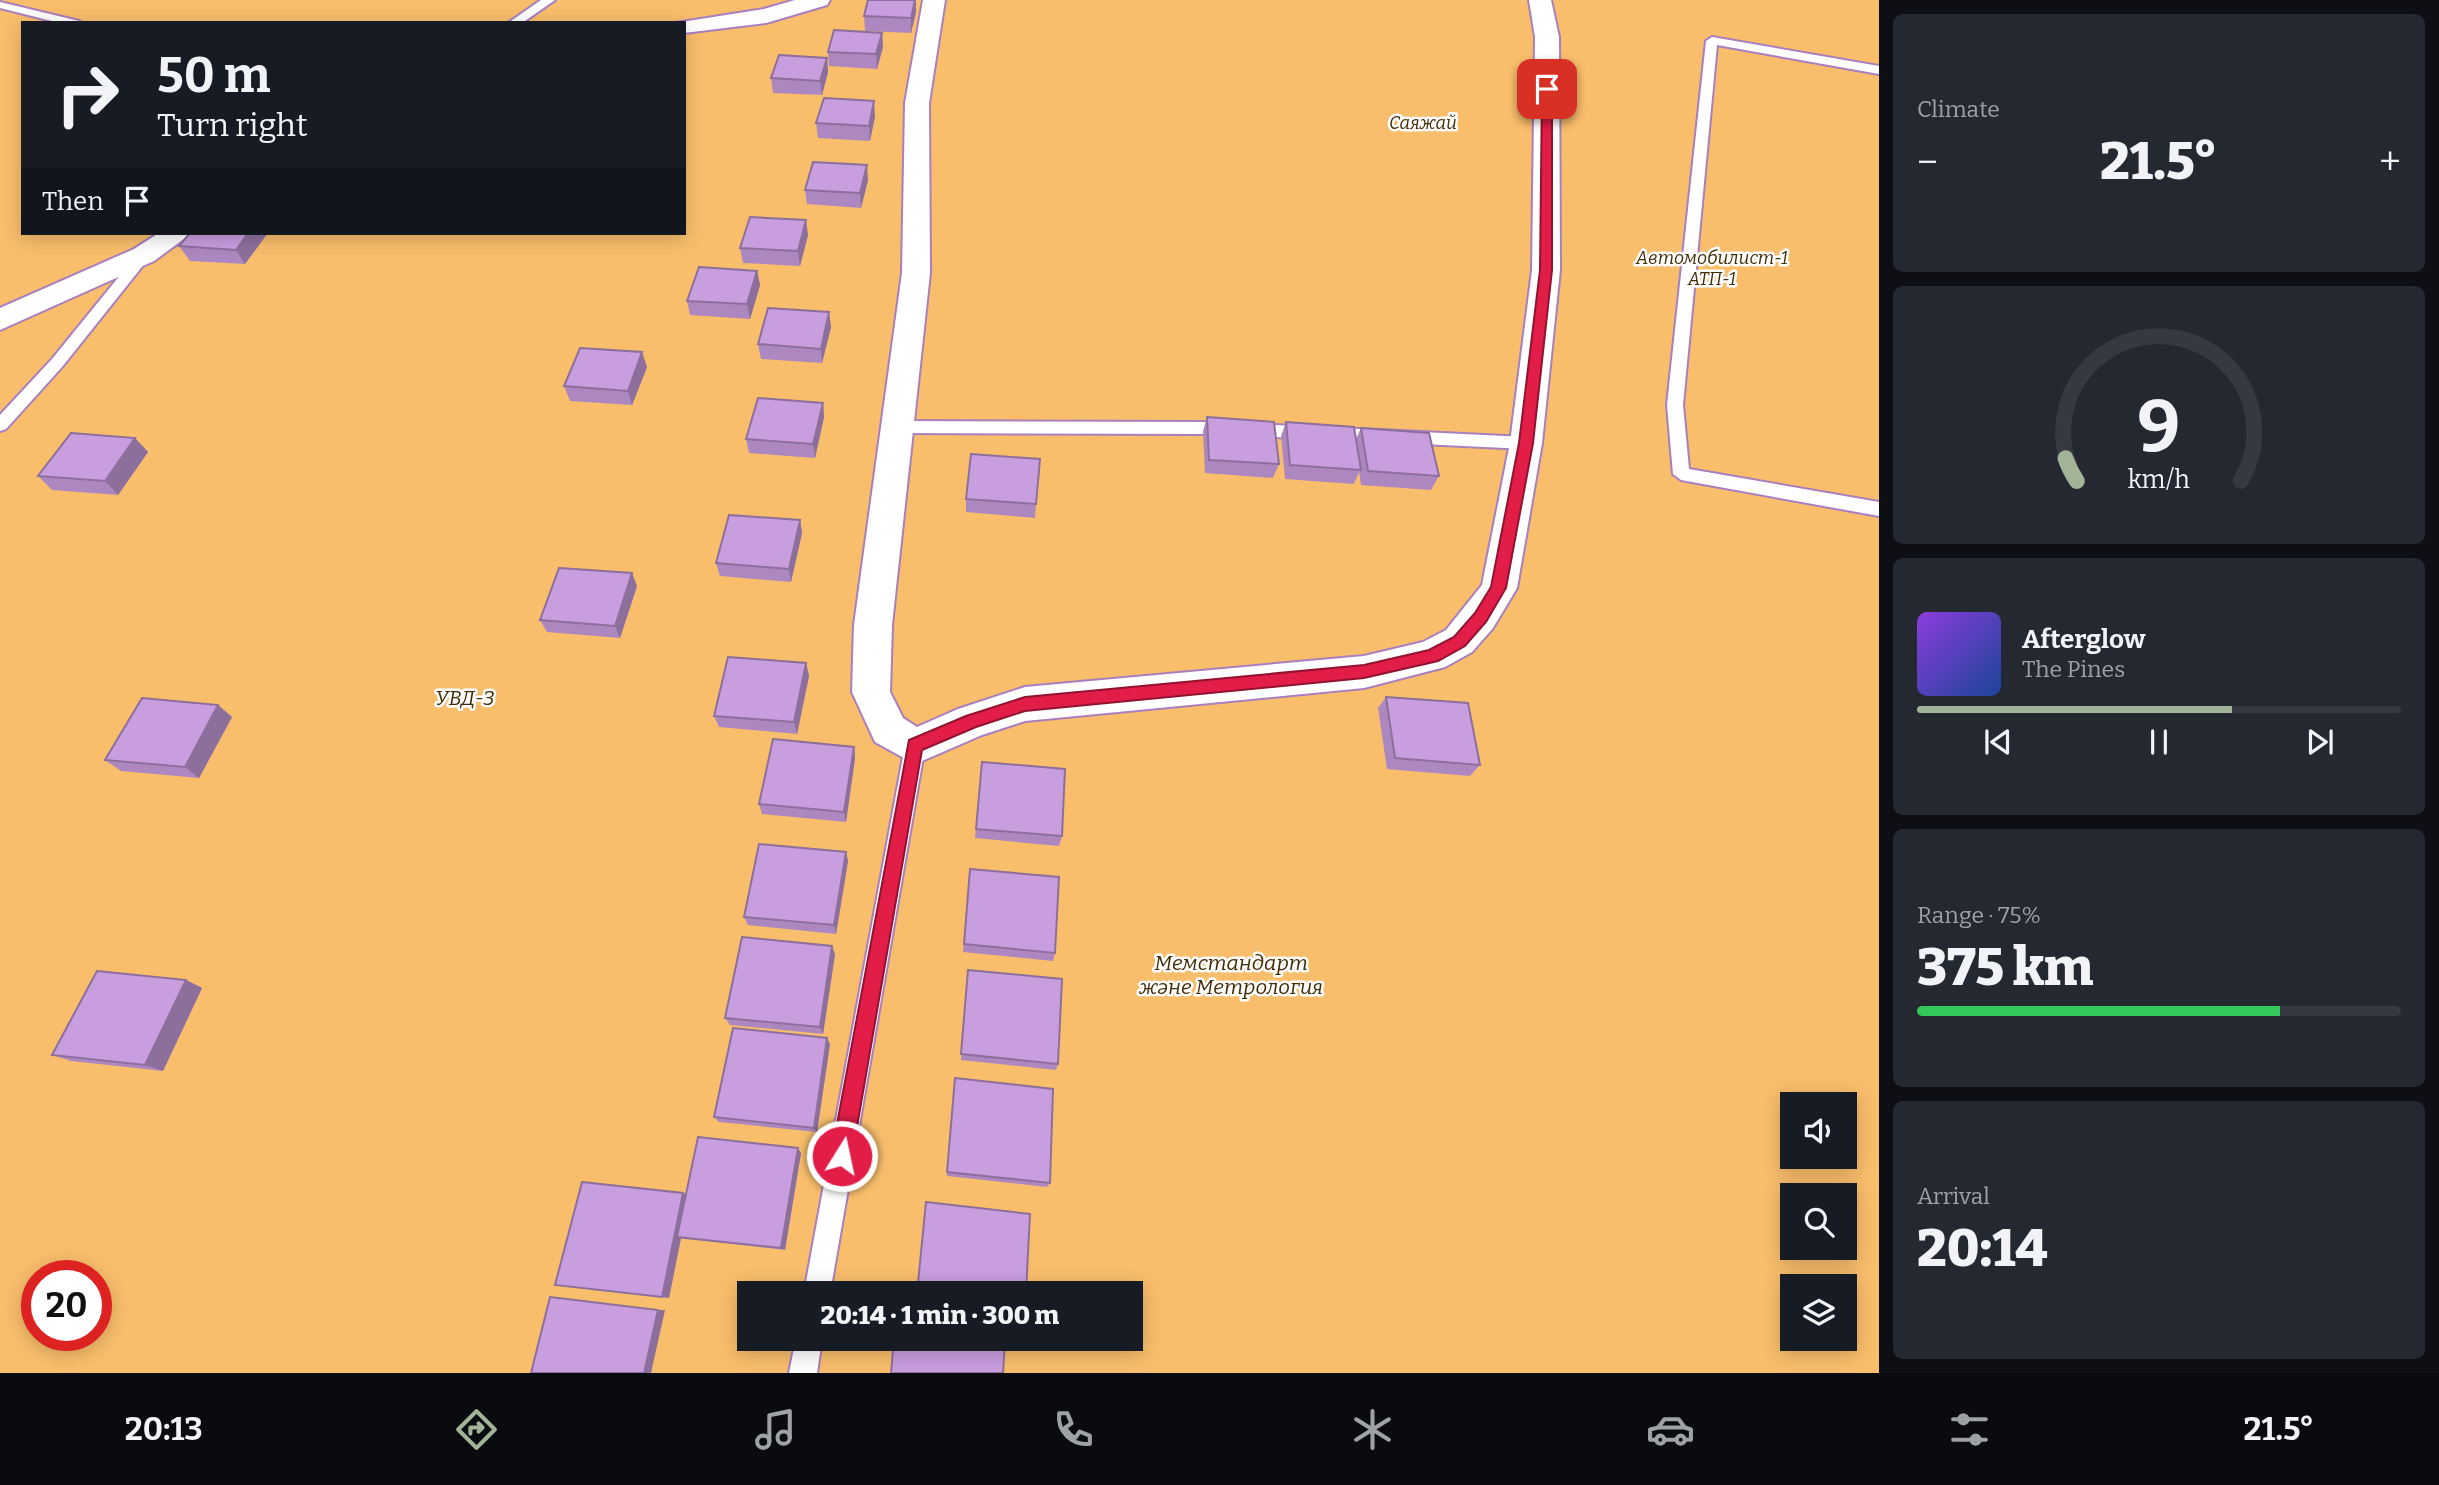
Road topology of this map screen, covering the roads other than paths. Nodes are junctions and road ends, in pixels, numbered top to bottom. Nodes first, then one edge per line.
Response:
1 (549, 0) edge
2 (819, 0) edge
3 (934, 0) edge
4 (1540, 0) edge
5 (0, 5) edge
6 (67, 21) edge
7 (517, 21) edge
8 (686, 26) edge
9 (1879, 70) edge
10 (175, 235) edge
11 (144, 256) junction
12 (0, 320) edge
13 (0, 425) edge
14 (898, 427) junction
15 (1526, 443) junction
16 (1879, 509) edge
17 (915, 746) junction
18 (819, 1281) edge
19 (807, 1351) edge
20 (803, 1373) edge

1 - 7 lane
2 - 8 street
3 - 14 street
4 - 15 street
5 - 6 lane
9 - 16 lane
10 - 11 street
11 - 12 street
11 - 13 lane
14 - 15 lane
14 - 17 street
15 - 17 street
17 - 18 lane
19 - 20 lane

